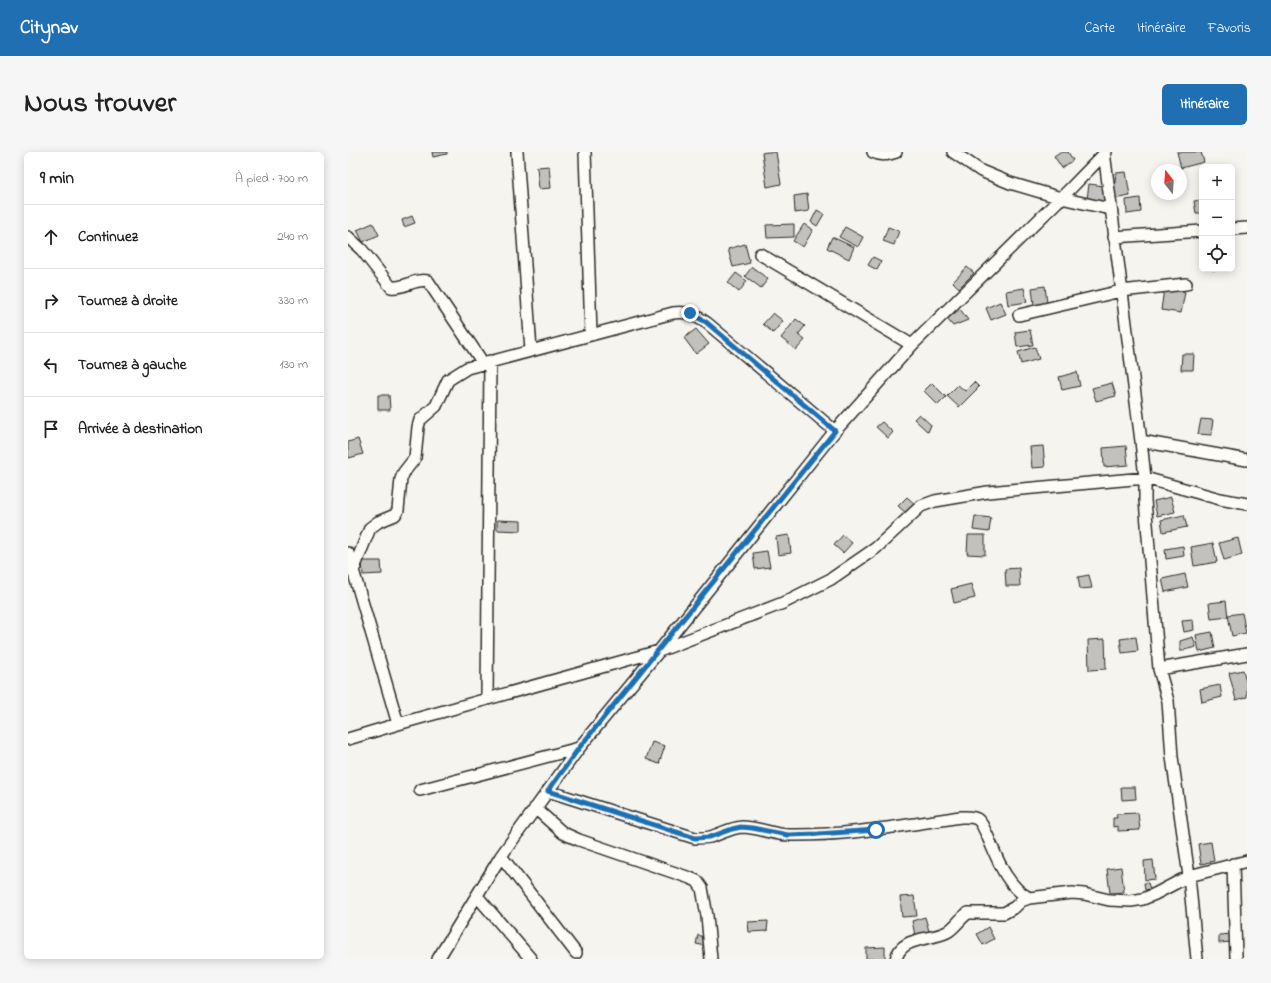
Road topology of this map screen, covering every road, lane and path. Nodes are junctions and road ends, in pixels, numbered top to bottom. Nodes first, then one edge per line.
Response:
1 (517, 152) edge
2 (585, 152) edge
3 (873, 152) edge
4 (896, 152) edge
5 (953, 152) edge
6 (1105, 153) edge
7 (1061, 198) junction
8 (1110, 209) junction
9 (1247, 228) edge
10 (1235, 229) edge
11 (1199, 231) edge
12 (348, 237) edge
13 (1114, 237) junction
14 (760, 254) dead end
15 (1186, 284) dead end
16 (1122, 291) junction
17 (1019, 315) dead end
18 (591, 334) junction
19 (912, 345) junction
20 (530, 350) junction
21 (487, 362) junction
22 (835, 431) junction
23 (1141, 440) junction
24 (1247, 460) edge
25 (1145, 478) junction
26 (1247, 504) edge
27 (348, 553) edge
28 (352, 570) junction
29 (659, 651) junction
30 (1247, 654) edge
31 (1159, 669) junction
32 (487, 699) junction
33 (398, 724) junction
34 (348, 739) edge
35 (579, 748) junction
36 (420, 790) dead end
37 (548, 791) junction
38 (535, 808) junction
39 (501, 856) junction
40 (1247, 860) edge
41 (1233, 864) junction
42 (1188, 876) junction
43 (477, 896) junction
44 (1029, 898) junction
45 (576, 953) dead end
46 (1236, 957) dead end
47 (438, 959) edge
48 (532, 959) edge
49 (711, 959) edge
50 (896, 959) edge
51 (1197, 959) edge

1 - 20 street
2 - 18 street
3 - 4 street
5 - 7 street
6 - 7 street
6 - 8 street
7 - 8 street
7 - 19 street
8 - 13 street
9 - 10 street
11 - 13 street
12 - 21 street
13 - 16 street
14 - 19 street
15 - 16 street
16 - 17 street
16 - 23 street
18 - 20 street
18 - 22 street
19 - 22 street
20 - 21 street
21 - 28 street
21 - 32 street
22 - 29 street
23 - 24 street
23 - 25 street
25 - 26 street
25 - 29 street
25 - 31 street
27 - 28 street
28 - 33 street
29 - 32 street
29 - 35 street
30 - 31 street
31 - 42 street
32 - 33 street
33 - 34 street
35 - 36 street
35 - 37 street
37 - 38 street
37 - 44 street
38 - 39 street
38 - 49 street
39 - 43 street
39 - 45 street
40 - 41 street
41 - 42 street
41 - 46 street
42 - 44 street
42 - 51 street
43 - 47 street
43 - 48 street
44 - 50 street

